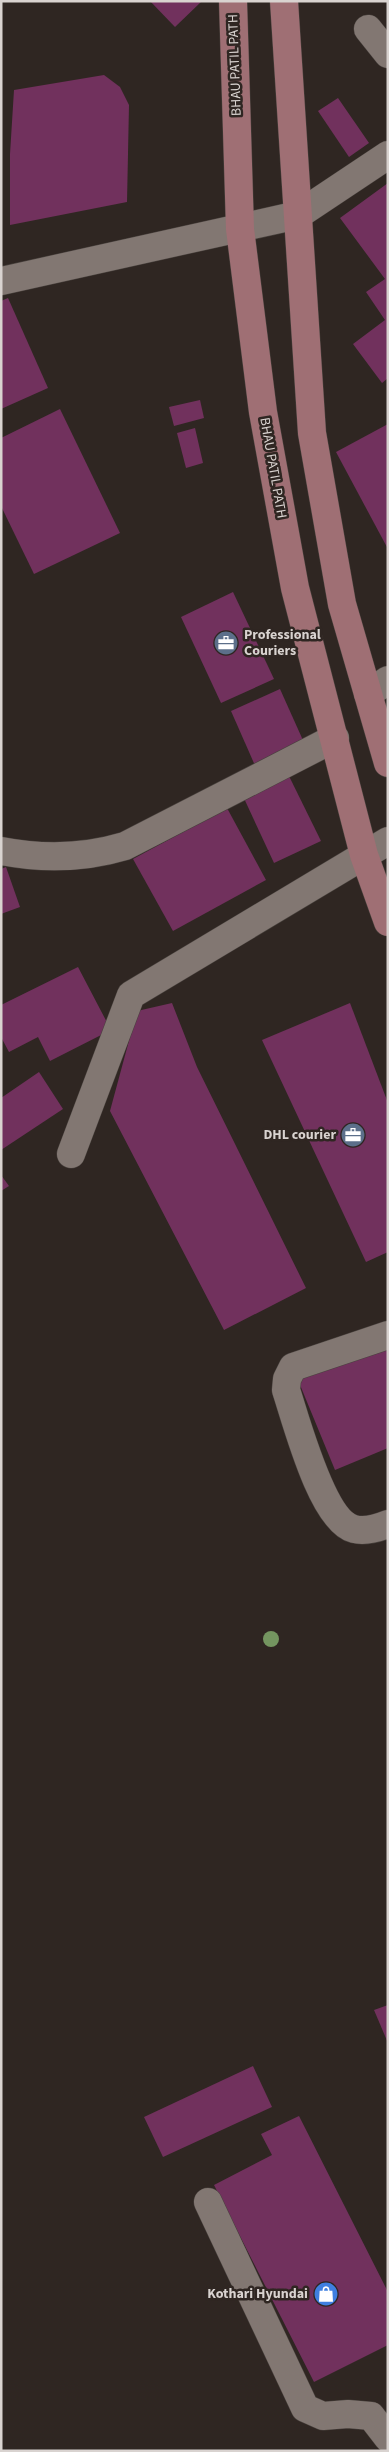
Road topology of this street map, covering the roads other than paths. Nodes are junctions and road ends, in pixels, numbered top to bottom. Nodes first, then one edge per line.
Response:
1 (233, 1) edge
2 (284, 1) edge
3 (368, 29) dead end
4 (388, 54) edge
5 (388, 155) edge
6 (298, 215) junction
7 (240, 229) junction
8 (1, 282) edge
9 (378, 687) edge
10 (335, 738) junction
11 (388, 763) edge
12 (388, 842) edge
13 (1, 851) edge
14 (364, 855) junction
15 (388, 922) edge
16 (71, 1154) dead end
17 (388, 1335) edge
18 (388, 1524) edge
19 (208, 2202) dead end
20 (388, 2438) edge

1 - 7 main road, BHAU PATIL PATH
2 - 6 main road
3 - 4 street
5 - 6 street
6 - 7 street
6 - 9 main road
7 - 8 street
7 - 10 main road, BHAU PATIL PATH
9 - 11 main road
10 - 13 street
10 - 14 main road, BHAU PATIL PATH
12 - 14 street
14 - 15 main road, BHAU PATIL PATH
14 - 16 street
17 - 18 street
19 - 20 street

